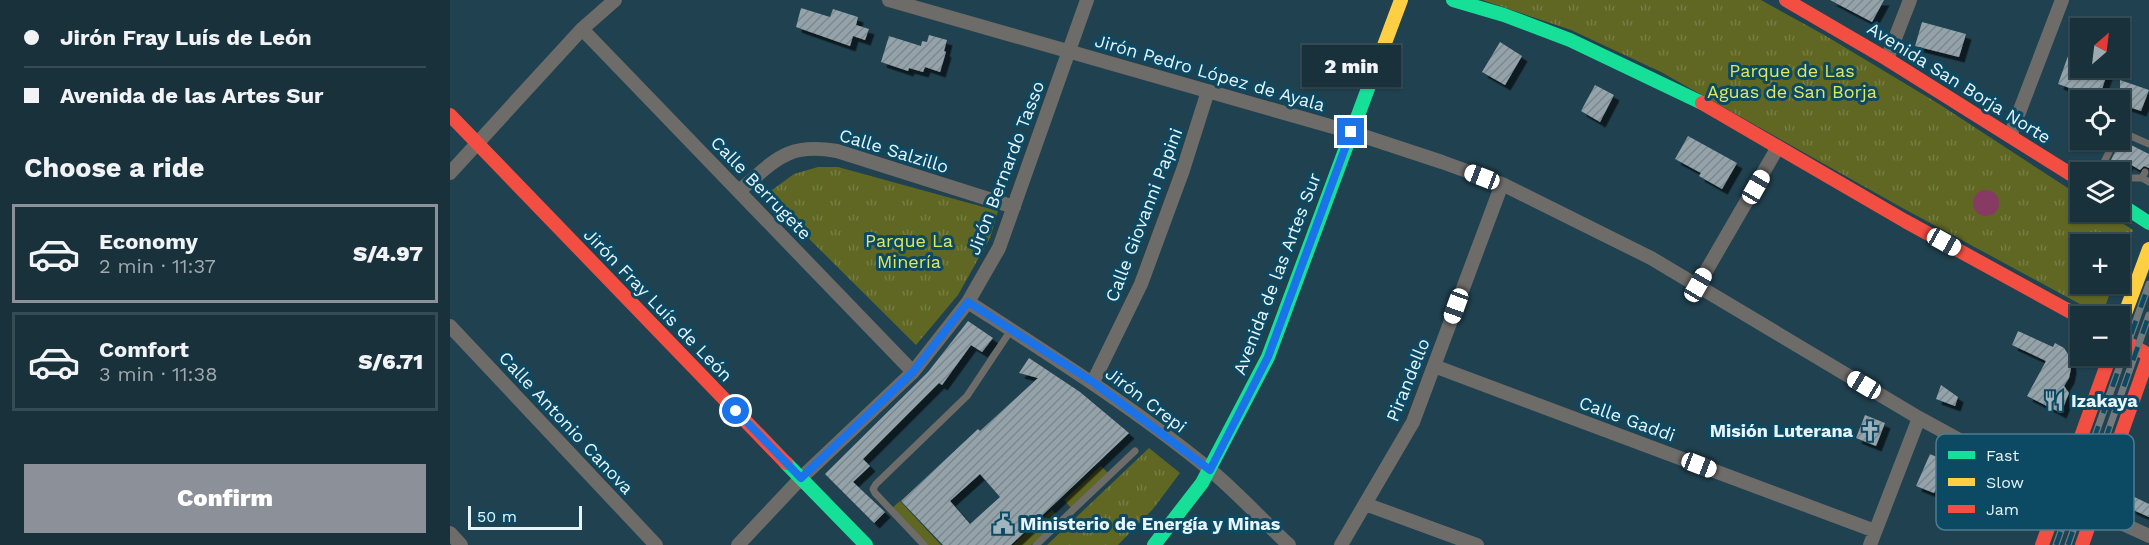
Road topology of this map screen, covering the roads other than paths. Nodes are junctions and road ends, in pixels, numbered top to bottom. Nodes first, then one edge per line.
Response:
1 (615, 0) edge
2 (889, 0) edge
3 (1087, 0) edge
4 (1401, 0) edge
5 (1453, 0) edge
6 (1786, 0) edge
7 (1910, 0) edge
8 (2062, 0) edge
9 (582, 28) junction
10 (1069, 51) junction
11 (1887, 59) junction
12 (1208, 91) junction
13 (450, 115) edge
14 (1351, 132) junction
15 (2010, 136) junction
16 (2130, 136) edge
17 (477, 144) junction
18 (2149, 144) edge
19 (1778, 147) junction
20 (2070, 173) edge
21 (450, 174) edge
22 (1502, 184) junction
23 (739, 191) junction
24 (1014, 207) junction
25 (2130, 211) edge
26 (2149, 223) edge
27 (2149, 249) edge
28 (1698, 285) junction
29 (968, 302) junction
30 (2128, 306) edge
31 (2070, 312) edge
32 (450, 326) edge
33 (1011, 330) junction
34 (2130, 345) edge
35 (2149, 355) edge
36 (1434, 366) junction
37 (2106, 366) edge
38 (913, 372) junction
39 (1093, 382) junction
40 (1919, 418) junction
41 (1948, 434) edge
42 (2082, 434) edge
43 (2121, 434) edge
44 (1135, 451) dead end
45 (1210, 470) junction
46 (801, 478) junction
47 (1365, 504) junction
48 (2134, 529) edge
49 (2047, 530) edge
50 (2087, 530) edge
51 (1875, 531) junction
52 (450, 533) edge
53 (2149, 536) edge
54 (461, 545) edge
55 (656, 545) edge
56 (738, 545) edge
57 (866, 545) edge
58 (924, 545) edge
59 (1036, 545) edge
60 (1154, 545) edge
61 (1288, 545) edge
62 (1341, 545) edge
63 (1478, 545) edge
64 (1870, 545) edge
65 (2042, 545) edge
66 (2082, 545) edge

1 - 9 street
2 - 10 street, Jirón Pedro López de Ayala
3 - 10 street, Jirón Bernardo Tasso
4 - 14 main road, Avenida de las Artes Sur
5 - 19 main road
6 - 11 main road, Avenida San Borja Norte
7 - 11 street
8 - 15 street
9 - 17 street
9 - 23 street, Calle Berrugete
10 - 12 street, Jirón Pedro López de Ayala
10 - 24 street, Jirón Bernardo Tasso
11 - 15 main road, Avenida San Borja Norte
12 - 14 street, Jirón Pedro López de Ayala
12 - 39 street, Calle Giovanni Papini
13 - 17 main road, Jirón Fray Luís de León
14 - 22 street, Jirón Pedro López de Ayala
14 - 45 main road, Avenida de las Artes Sur
15 - 20 main road, Avenida San Borja Norte
16 - 18 lane
17 - 21 street
17 - 46 main road, Jirón Fray Luís de León
19 - 28 street
19 - 31 main road
22 - 28 street, Jirón Pedro López de Ayala
22 - 36 street, Pirandello
23 - 24 street, Calle Salzillo
23 - 38 street, Calle Berrugete
24 - 29 street, Jirón Bernardo Tasso
25 - 26 main road
27 - 30 main road
28 - 40 street, Jirón Pedro López de Ayala
29 - 33 street, Jirón Crepi
29 - 38 street, Jirón Bernardo Tasso
32 - 55 street, Calle Antonio Canova
33 - 39 street, Jirón Crepi
33 - 58 lane
34 - 35 main road
35 - 43 main road
36 - 47 street, Pirandello
36 - 51 street, Calle Gaddi
37 - 42 main road
38 - 46 street, Jirón Bernardo Tasso
39 - 45 street, Jirón Crepi
40 - 41 street, Jirón Pedro López de Ayala
40 - 51 street
44 - 59 lane
45 - 60 main road, Avenida de las Artes Sur
45 - 61 street, Jirón Crepi
46 - 56 street, Jirón Bernardo Tasso
46 - 57 main road, Jirón Fray Luís de León
47 - 62 street, Pirandello
47 - 63 street
48 - 53 street, Jirón Pedro López de Ayala
49 - 65 main road
50 - 66 main road
51 - 64 street
52 - 54 street

